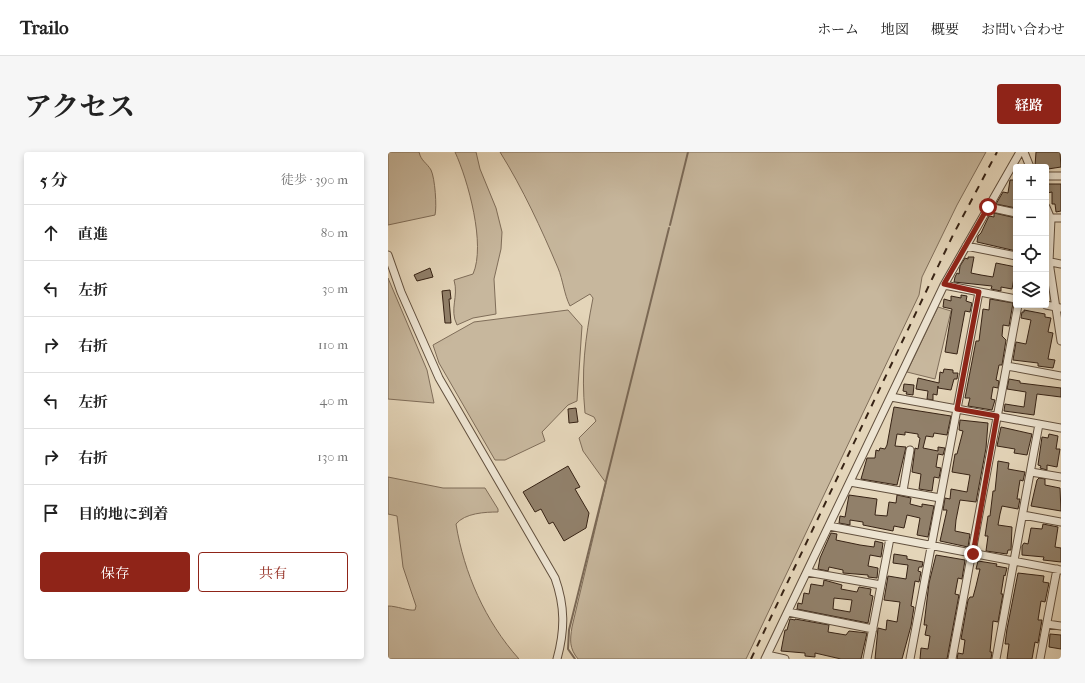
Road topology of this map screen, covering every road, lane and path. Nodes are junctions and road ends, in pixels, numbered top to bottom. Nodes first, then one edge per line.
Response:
1 (1020, 152) edge
2 (1024, 152) edge
3 (1029, 164) edge
4 (1049, 176) edge
5 (1061, 176) edge
6 (988, 207) junction
7 (1013, 212) edge
8 (1049, 218) edge
9 (1061, 218) edge
10 (966, 246) junction
11 (388, 255) edge
12 (1013, 255) edge
13 (1049, 261) edge
14 (1061, 264) edge
15 (1049, 269) edge
16 (944, 284) junction
17 (979, 292) junction
18 (1013, 298) edge
19 (1058, 307) edge
20 (1017, 308) edge
21 (1061, 341) edge
22 (1007, 366) junction
23 (1061, 376) edge
24 (891, 397) junction
25 (957, 409) junction
26 (997, 416) junction
27 (1039, 424) junction
28 (1061, 428) edge
29 (910, 450) dead end
30 (1030, 472) junction
31 (1061, 477) edge
32 (850, 482) junction
33 (902, 491) junction
34 (940, 498) junction
35 (1023, 515) junction
36 (1061, 522) edge
37 (829, 526) junction
38 (890, 538) junction
39 (931, 546) junction
40 (973, 554) junction
41 (1014, 561) junction
42 (1059, 569) edge
43 (806, 572) junction
44 (881, 585) junction
45 (788, 612) junction
46 (1047, 624) junction
47 (1061, 626) edge
48 (872, 629) junction
49 (766, 657) edge
50 (557, 659) edge
51 (785, 659) edge
52 (867, 659) edge
53 (910, 659) edge
54 (952, 659) edge
55 (996, 659) edge
56 (1040, 659) edge

1 - 6 street
2 - 3 street
4 - 5 street
6 - 7 street
6 - 10 street
8 - 9 street
10 - 12 street
10 - 16 street
11 - 50 street
13 - 14 street
15 - 19 street
16 - 17 street
16 - 24 street
17 - 18 street
17 - 25 street
19 - 21 street
20 - 22 street
22 - 23 street
22 - 26 street
24 - 25 street
24 - 32 street
25 - 26 street
25 - 34 street
26 - 27 street
26 - 40 street
27 - 28 street
27 - 30 street
29 - 33 street
30 - 31 street
30 - 35 street
32 - 33 street
32 - 37 street
33 - 34 street
34 - 39 street
35 - 36 street
35 - 41 street
37 - 38 street
37 - 43 street
38 - 39 street
38 - 44 street
39 - 40 street
39 - 53 street
40 - 41 street
40 - 54 street
41 - 42 street
41 - 55 street
42 - 46 street
43 - 44 street
43 - 45 street
44 - 48 street
45 - 48 street
45 - 49 street
46 - 47 street
46 - 56 street
48 - 52 street
49 - 51 street

